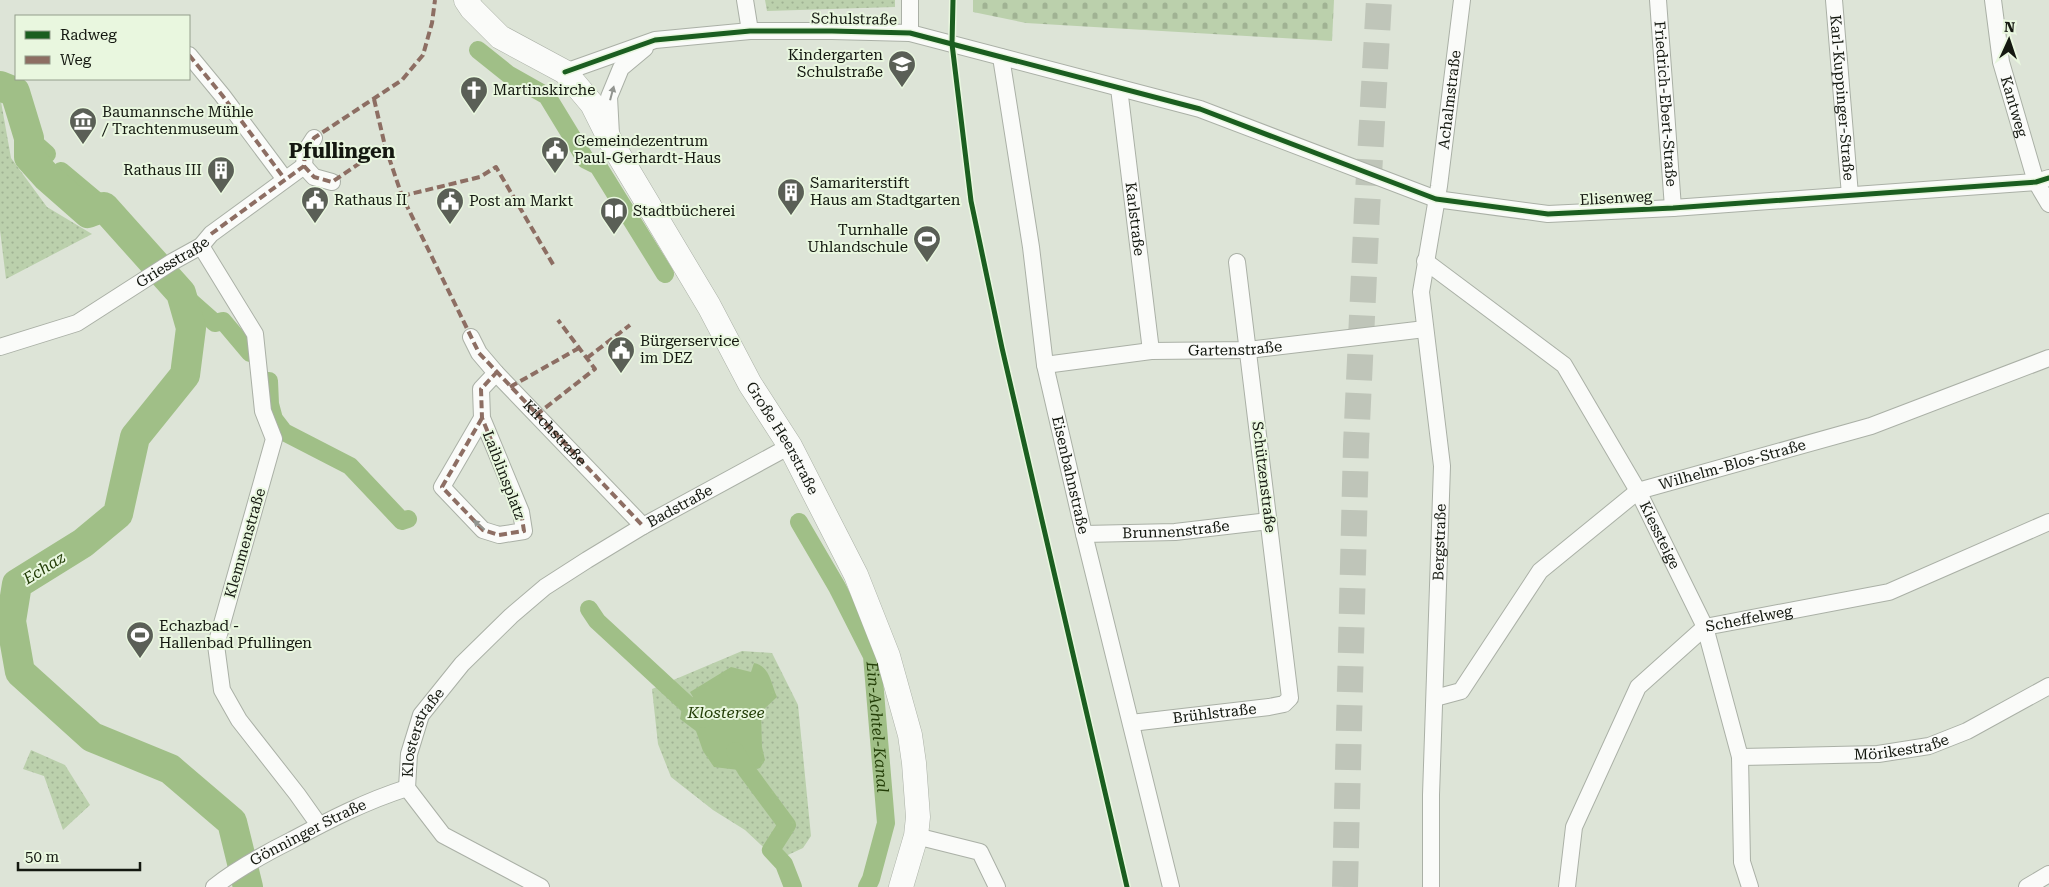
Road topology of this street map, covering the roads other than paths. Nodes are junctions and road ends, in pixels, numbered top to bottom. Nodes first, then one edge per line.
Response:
1 (466, 0) edge
2 (745, 0) edge
3 (910, 0) edge
4 (1462, 0) edge
5 (1658, 0) edge
6 (1834, 0) edge
7 (1994, 0) edge
8 (750, 31) junction
9 (910, 33) junction
10 (655, 40) junction
11 (190, 56) edge
12 (1001, 57) junction
13 (565, 72) junction
14 (1119, 88) junction
15 (1200, 109) joint
16 (314, 138) dead end
17 (611, 142) junction
18 (304, 166) junction
19 (284, 178) junction
20 (2043, 180) edge
21 (332, 182) dead end
22 (1850, 195) junction
23 (1436, 199) junction
24 (2049, 204) edge
25 (1674, 208) junction
26 (201, 246) junction
27 (1424, 261) junction
28 (1237, 262) dead end
29 (1425, 328) junction
30 (472, 337) dead end
31 (0, 347) edge
32 (1248, 350) junction
33 (1150, 351) junction
34 (2049, 358) edge
35 (1045, 365) junction
36 (496, 373) junction
37 (482, 418) junction
38 (790, 446) junction
39 (1638, 491) junction
40 (1269, 521) junction
41 (2049, 522) edge
42 (643, 526) junction
43 (1084, 534) junction
44 (572, 569) joint
45 (1705, 627) junction
46 (2049, 686) edge
47 (1291, 693) joint
48 (1435, 698) junction
49 (1131, 723) junction
50 (1740, 757) junction
51 (406, 788) junction
52 (319, 825) junction
53 (916, 836) junction
54 (2049, 874) edge
55 (214, 887) edge
56 (541, 887) edge
57 (901, 887) edge
58 (997, 887) edge
59 (1171, 887) edge
60 (1431, 887) edge
61 (1567, 887) edge
62 (1750, 887) edge
63 (2027, 887) edge

1 - 13 main road
2 - 8 street
3 - 9 street
4 - 23 street, Achalmstraße
5 - 25 street, Friedrich-Ebert-Straße
6 - 22 street, Karl-Kuppinger-Straße
7 - 20 street, Kantweg
8 - 9 street, Schulstraße
8 - 10 street, Schulstraße
9 - 12 street, Schulstraße
10 - 13 street, Schulstraße
17 -> 10 street
11 - 19 street
12 - 14 street, Schulstraße
12 - 35 street, Eisenbahnstraße
13 - 17 main road, Große Heerstraße
14 - 15 street, Schulstraße
14 - 33 street, Karlstraße
15 - 23 street, Elisenweg
16 - 18 street
17 - 38 main road, Große Heerstraße
18 - 19 street, Griesstraße
18 - 21 street
19 - 26 street, Griesstraße
20 - 22 street, Elisenweg
20 - 24 street, Kantweg
22 - 25 street, Elisenweg
23 - 25 street, Elisenweg
23 - 27 street, Bergstraße
26 - 31 street, Griesstraße
26 - 52 street, Klemmenstraße
27 - 29 street, Bergstraße
27 - 39 street, Kiessteige
28 - 32 street, Schützenstraße
29 - 32 street, Gartenstraße
29 - 48 street, Bergstraße
30 - 36 street, Kirchstraße
32 - 33 street, Gartenstraße
32 - 40 street, Schützenstraße
33 - 35 street, Gartenstraße
34 - 39 street, Wilhelm-Blos-Straße
35 - 43 street, Eisenbahnstraße
36 - 37 street, Laiblinsplatz
36 - 42 street, Kirchstraße
37 -> 37 street, Laiblinsplatz
38 - 42 street, Badstraße
38 - 53 main road, Große Heerstraße
39 - 45 street, Kiessteige
39 - 48 street, Wilhelm-Blos-Straße
40 - 43 street, Brunnenstraße
40 - 47 street, Schützenstraße
41 - 45 street, Scheffelweg
42 - 44 street, Badstraße
43 - 49 street, Eisenbahnstraße
44 - 51 street, Klosterstraße
45 - 50 street, Kiessteige
45 - 61 street, Scheffelweg
46 - 50 street, Mörikestraße
47 - 49 street, Brühlstraße
48 - 60 street, Bergstraße
49 - 59 street, Eisenbahnstraße
50 - 62 street, Kiessteige
51 - 52 street, Gönninger Straße
51 - 56 street, Klosterstraße
52 - 55 street, Gönninger Straße
53 - 57 main road, Große Heerstraße
53 - 58 street
54 - 63 street

